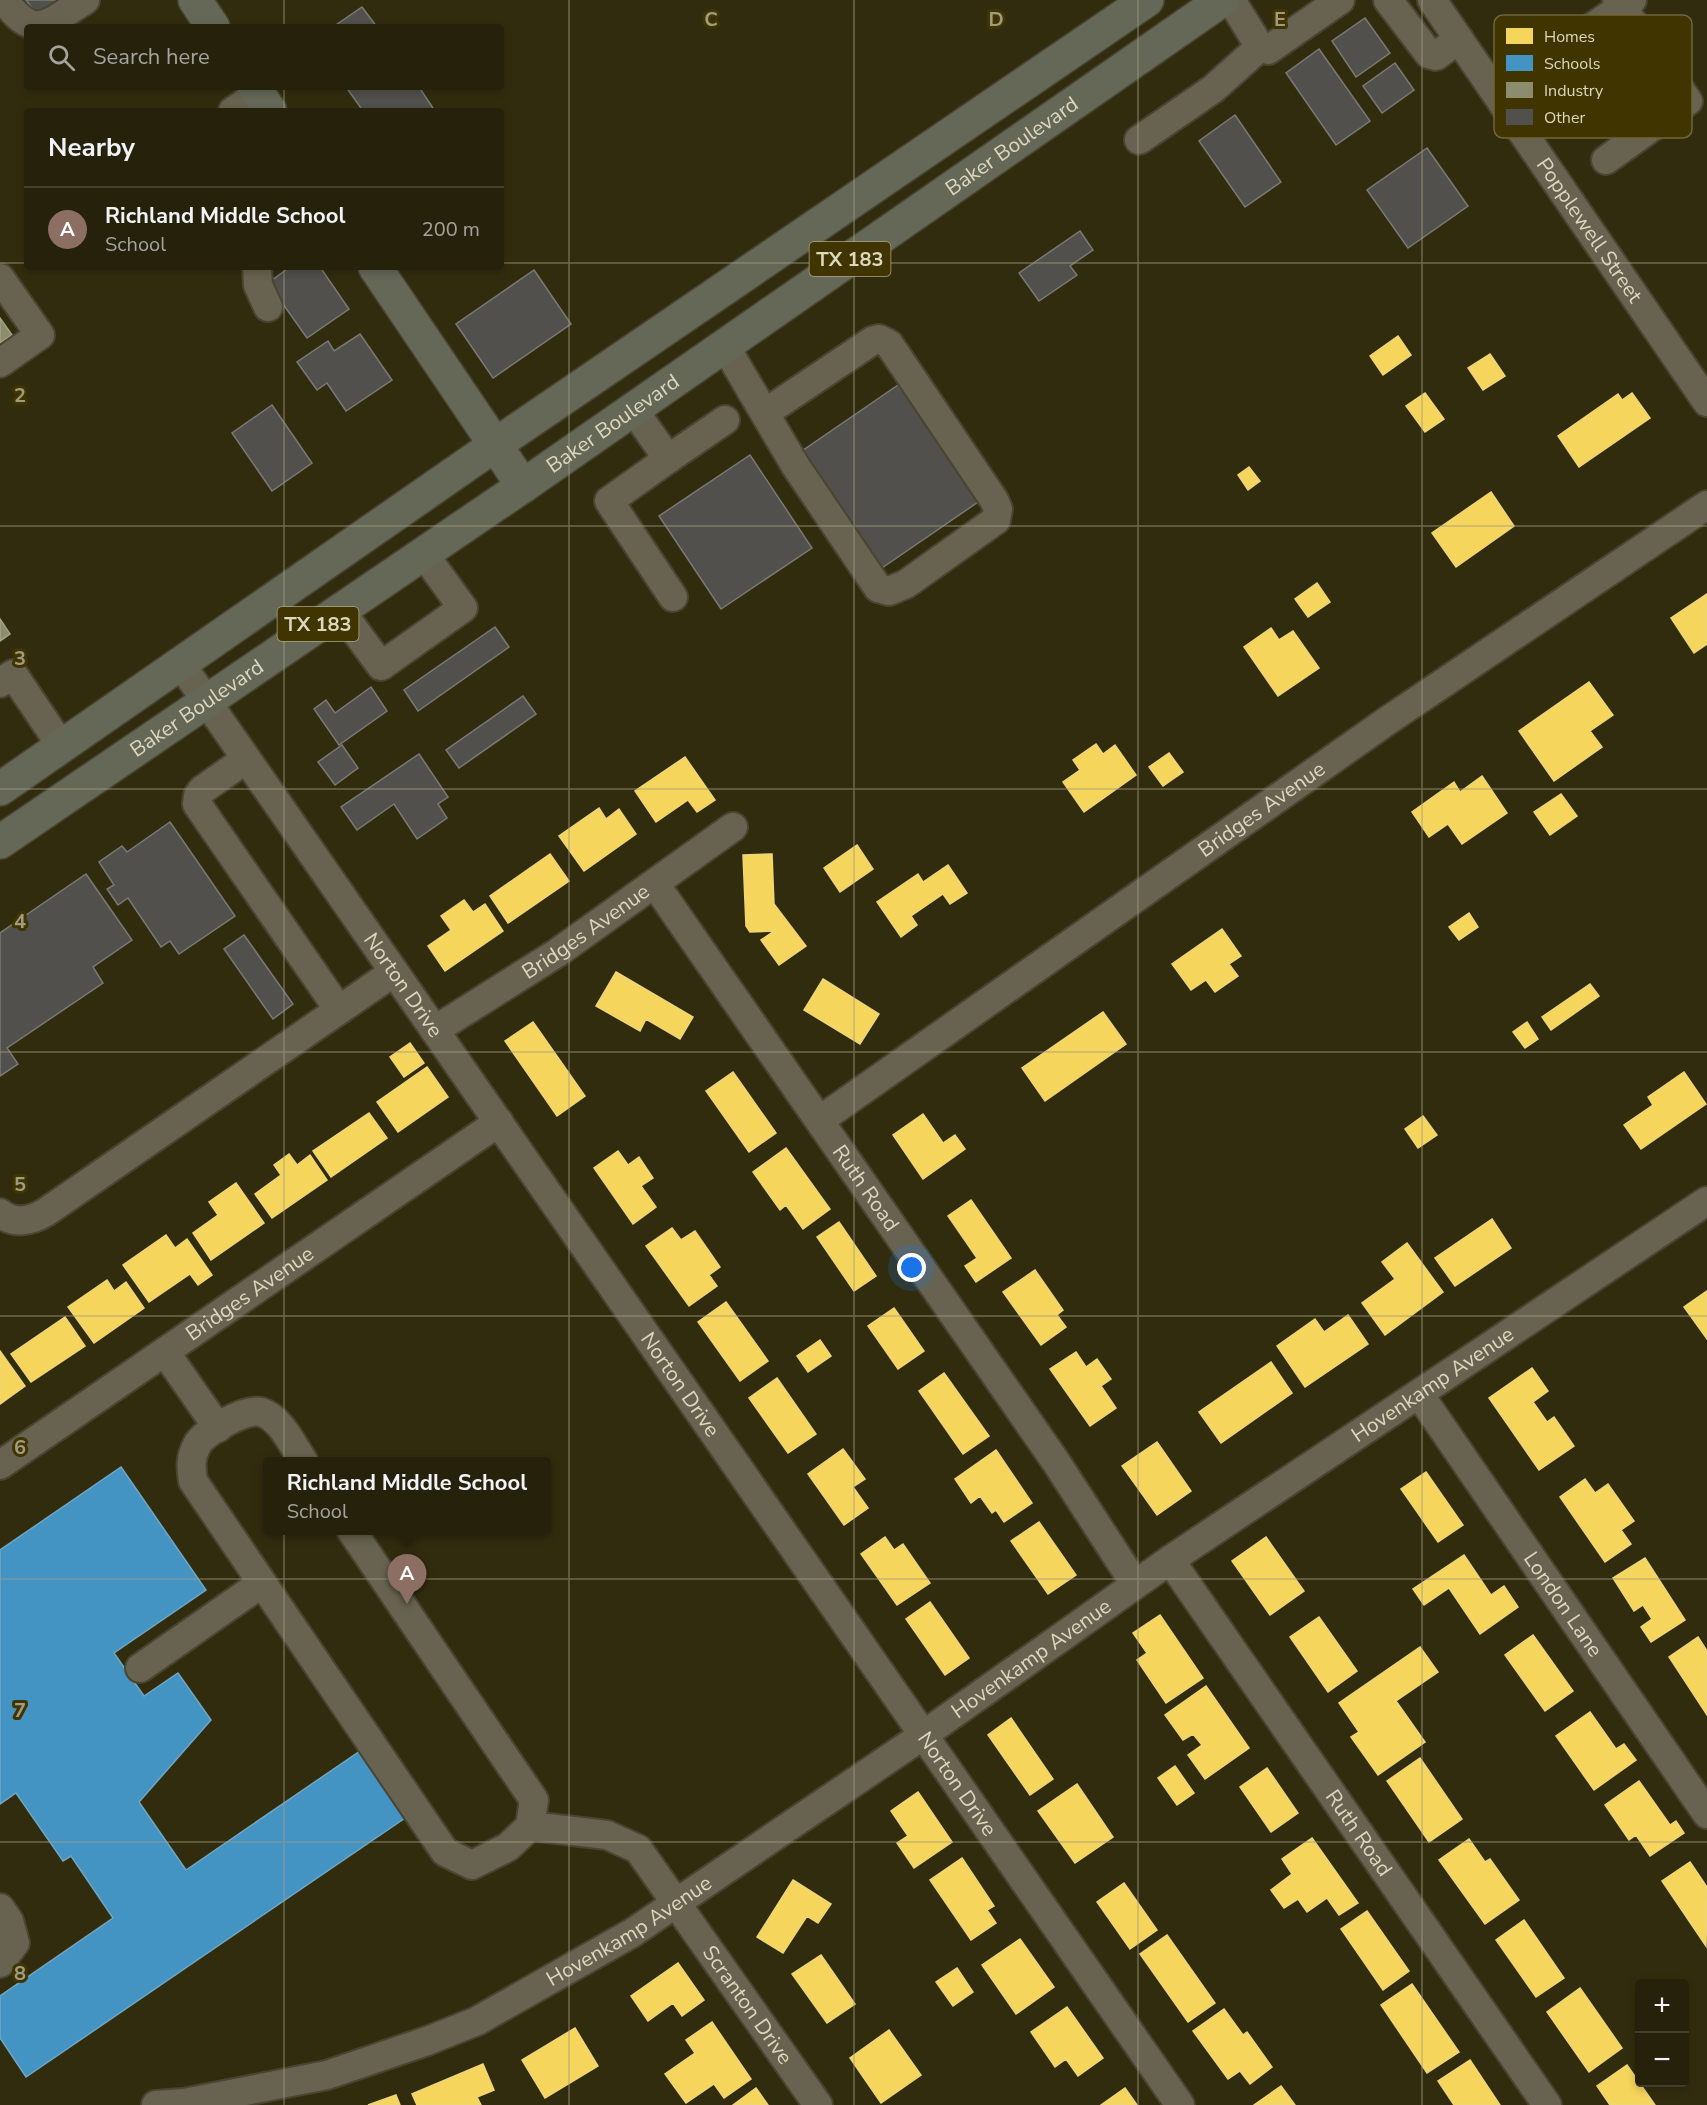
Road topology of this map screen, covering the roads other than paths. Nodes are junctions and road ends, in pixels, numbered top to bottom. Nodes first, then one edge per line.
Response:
1 (4, 0) edge
2 (85, 0) edge
3 (195, 0) edge
4 (1147, 0) edge
5 (1222, 0) edge
6 (1231, 0) edge
7 (1340, 0) edge
8 (1388, 0) edge
9 (1432, 0) edge
10 (1624, 2) edge
11 (1606, 15) edge
12 (1634, 15) edge
13 (27, 24) edge
14 (48, 24) edge
15 (211, 24) edge
16 (1459, 39) junction
17 (1260, 47) junction
18 (1494, 90) edge
19 (1527, 138) edge
20 (1637, 138) edge
21 (1139, 140) dead end
22 (1606, 160) dead end
23 (257, 270) edge
24 (377, 270) edge
25 (0, 278) edge
26 (268, 307) dead end
27 (725, 346) junction
28 (0, 363) edge
29 (1707, 402) edge
30 (633, 409) junction
31 (765, 413) junction
32 (725, 420) dead end
33 (495, 445) junction
34 (668, 459) junction
35 (523, 486) junction
36 (1707, 505) edge
37 (423, 553) junction
38 (673, 597) dead end
39 (340, 610) junction
40 (180, 663) junction
41 (0, 683) edge
42 (205, 701) junction
43 (62, 747) junction
44 (246, 759) junction
45 (0, 789) edge
46 (733, 827) dead end
47 (0, 842) edge
48 (655, 884) junction
49 (394, 972) junction
50 (339, 1010) junction
51 (435, 1030) junction
52 (820, 1120) junction
53 (499, 1122) junction
54 (1707, 1201) edge
55 (0, 1213) edge
56 (165, 1352) junction
57 (1419, 1394) junction
58 (218, 1428) junction
59 (301, 1457) edge
60 (0, 1465) edge
61 (354, 1535) edge
62 (1170, 1560) junction
63 (262, 1584) junction
64 (1135, 1584) junction
65 (140, 1668) dead end
66 (922, 1736) junction
67 (1703, 1799) edge
68 (530, 1826) junction
69 (677, 1903) junction
70 (0, 1908) edge
71 (0, 1963) edge
72 (156, 2105) edge
73 (818, 2105) edge
74 (1179, 2105) edge
75 (1547, 2105) edge

1 - 13 street
2 - 14 street
3 - 15 main road
4 - 33 main road, Baker Boulevard / TX 183
5 - 27 main road, Baker Boulevard / TX 183
6 - 17 street
7 - 17 street
8 - 16 street
9 - 16 street, Popplewell Street
10 - 11 street
10 - 12 street
16 - 18 street, Popplewell Street
17 - 21 street
19 - 29 street, Popplewell Street
20 - 22 street
23 - 26 street
24 - 33 main road
25 - 28 street
27 - 30 main road, Baker Boulevard / TX 183
27 - 31 street
30 - 34 street
30 - 35 main road, Baker Boulevard / TX 183
31 - 31 street
32 - 34 street
33 - 35 main road
33 - 40 main road, Baker Boulevard / TX 183
34 - 38 street
35 - 37 main road, Baker Boulevard / TX 183
36 - 52 street, Bridges Avenue
37 - 39 main road, Baker Boulevard / TX 183
37 - 39 street
39 - 42 main road, Baker Boulevard / TX 183
40 - 42 street, Norton Drive
40 - 43 main road, Baker Boulevard / TX 183
41 - 43 street
42 - 44 street, Norton Drive
42 - 47 main road, Baker Boulevard / TX 183
43 - 45 main road, Baker Boulevard / TX 183
44 - 49 street, Norton Drive
44 - 50 street
46 - 48 street, Bridges Avenue
48 - 51 street, Bridges Avenue
48 - 52 street, Ruth Road
49 - 50 street
49 - 51 street, Norton Drive
50 - 55 street
51 - 53 street, Norton Drive
52 - 64 street, Ruth Road
53 - 56 street, Bridges Avenue
53 - 66 street, Norton Drive
54 - 57 street, Hovenkamp Avenue
56 - 58 street
56 - 60 street, Bridges Avenue
57 - 62 street, Hovenkamp Avenue
57 - 67 street, London Lane
58 - 59 street
58 - 63 street
61 - 68 street
62 - 64 street, Hovenkamp Avenue
62 - 75 street, Ruth Road
63 - 65 street
63 - 68 street
64 - 66 street, Hovenkamp Avenue
66 - 69 street, Hovenkamp Avenue
66 - 74 street, Norton Drive
68 - 69 street, Scranton Drive
69 - 72 street, Hovenkamp Avenue
69 - 73 street, Scranton Drive
70 - 71 street

